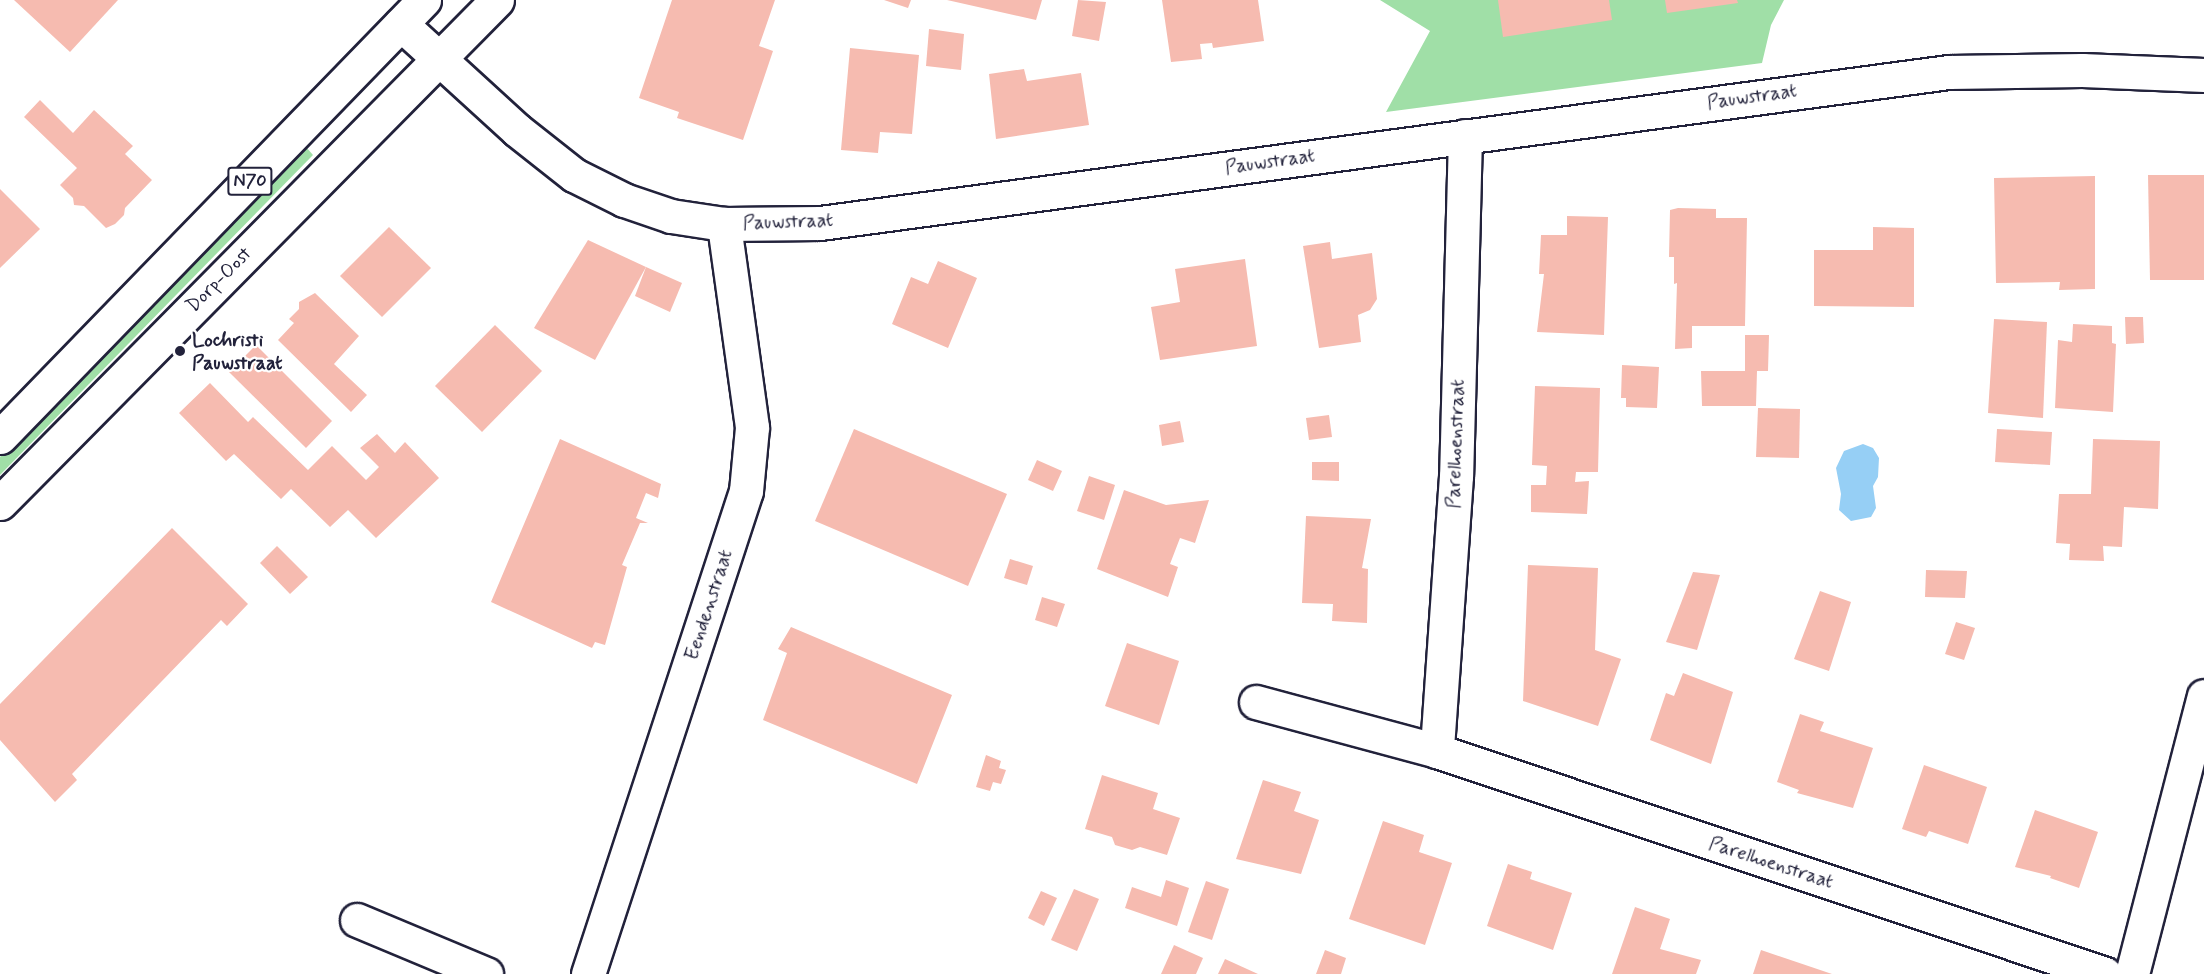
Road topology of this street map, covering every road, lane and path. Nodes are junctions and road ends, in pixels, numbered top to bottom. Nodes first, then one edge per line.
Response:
1 (424, 0) edge
2 (497, 0) edge
3 (401, 24) junction
4 (441, 58) junction
5 (2204, 75) edge
6 (1465, 136) junction
7 (724, 224) junction
8 (0, 437) edge
9 (0, 503) edge
10 (2204, 696) edge
11 (1256, 702) dead end
12 (1437, 751) junction
13 (357, 920) dead end
14 (486, 974) edge
15 (588, 974) edge
16 (2105, 974) edge
17 (2132, 974) edge

1 - 3 street, N70
2 - 4 street, N70
3 - 4 street, Pauwstraat
3 - 8 street, N70
4 - 7 street, Pauwstraat
4 - 9 street, Dorp-Oost / N70
5 - 6 street, Pauwstraat
6 - 7 street, Pauwstraat
6 - 12 street, Parelhoenstraat
7 - 15 street, Eendenstraat
10 - 17 street
11 - 12 street, Parelhoenstraat
12 - 16 street, Parelhoenstraat
13 - 14 street

